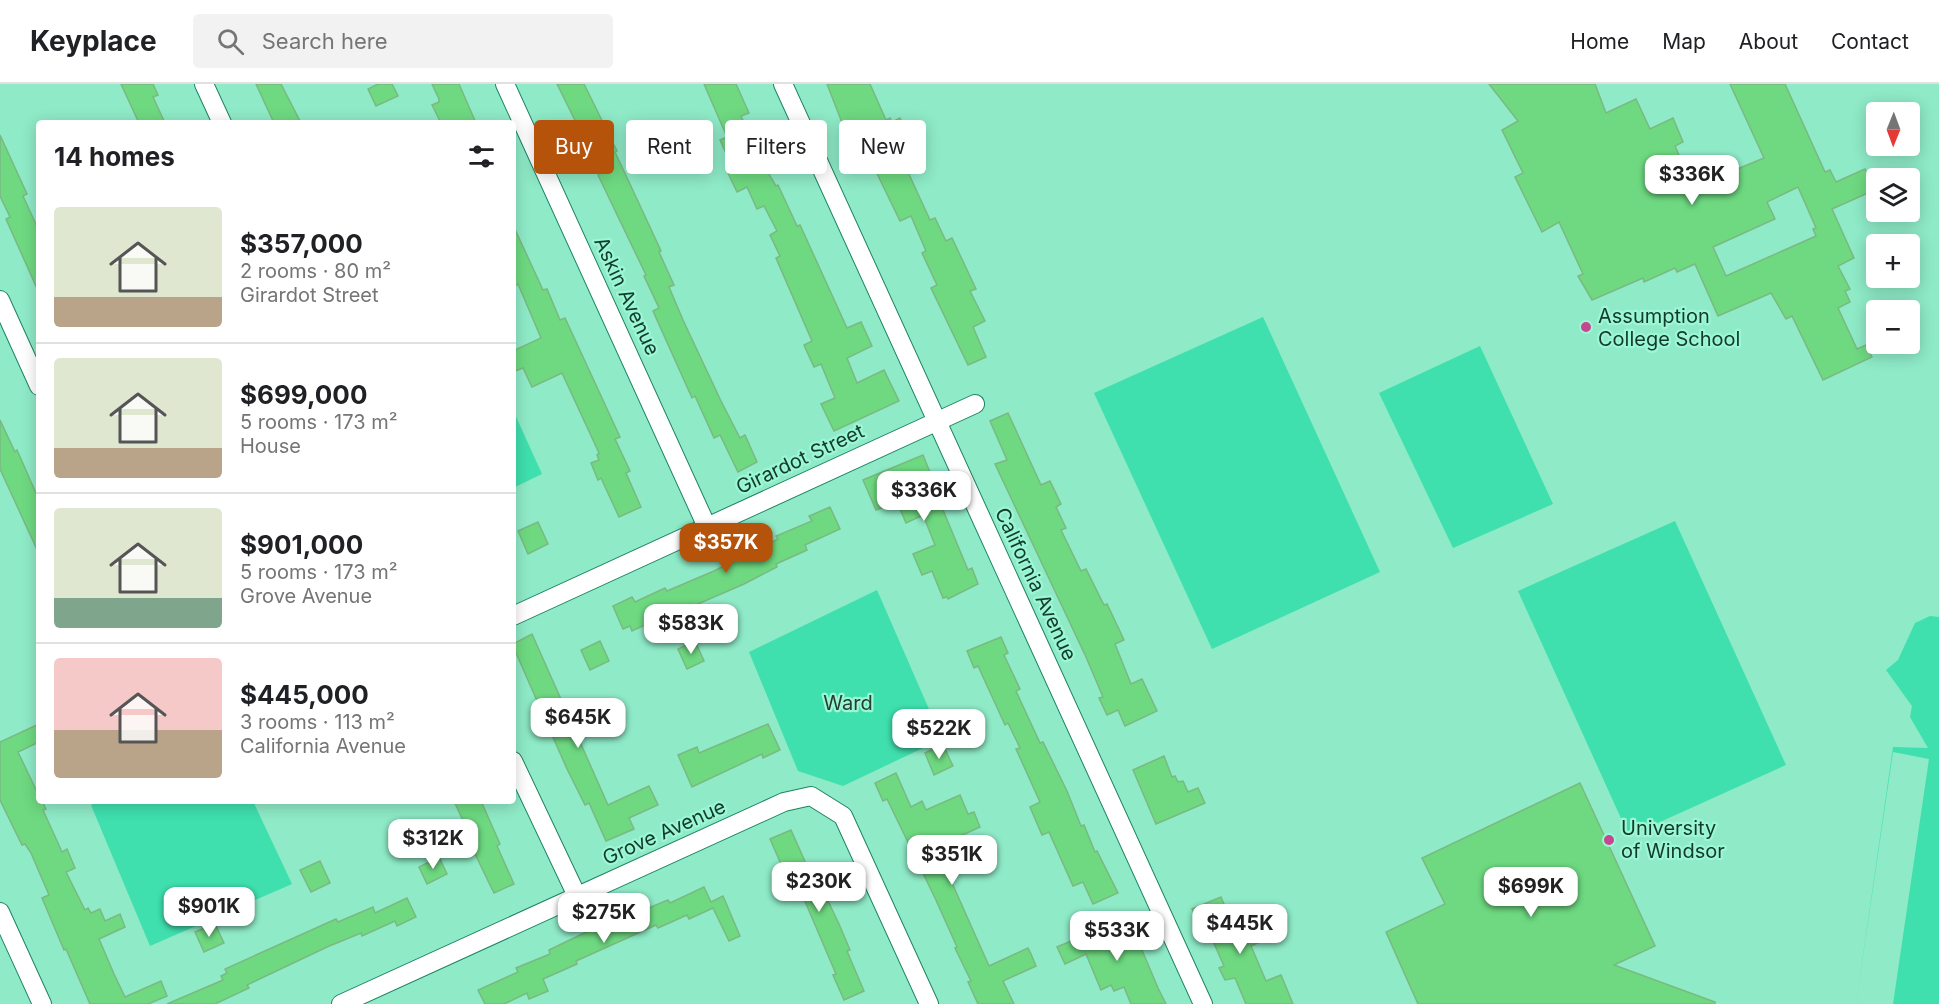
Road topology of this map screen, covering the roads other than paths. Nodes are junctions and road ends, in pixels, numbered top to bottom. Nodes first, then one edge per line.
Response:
1 (204, 84) edge
2 (505, 84) edge
3 (783, 84) edge
4 (221, 120) edge
5 (0, 300) edge
6 (36, 379) edge
7 (975, 404) dead end
8 (937, 421) junction
9 (707, 527) junction
10 (516, 615) edge
11 (516, 767) edge
12 (577, 896) junction
13 (0, 912) edge
14 (42, 1004) edge
15 (341, 1004) edge
16 (929, 1004) edge
17 (1203, 1004) edge

1 - 4 street
2 - 9 street, Askin Avenue
3 - 8 street, California Avenue
5 - 6 street
7 - 8 street, Girardot Street
8 - 9 street, Girardot Street
8 - 17 street, California Avenue
9 - 10 street, Girardot Street
11 - 12 street
12 - 15 street, Grove Avenue
12 - 16 street, Grove Avenue
13 - 14 street

